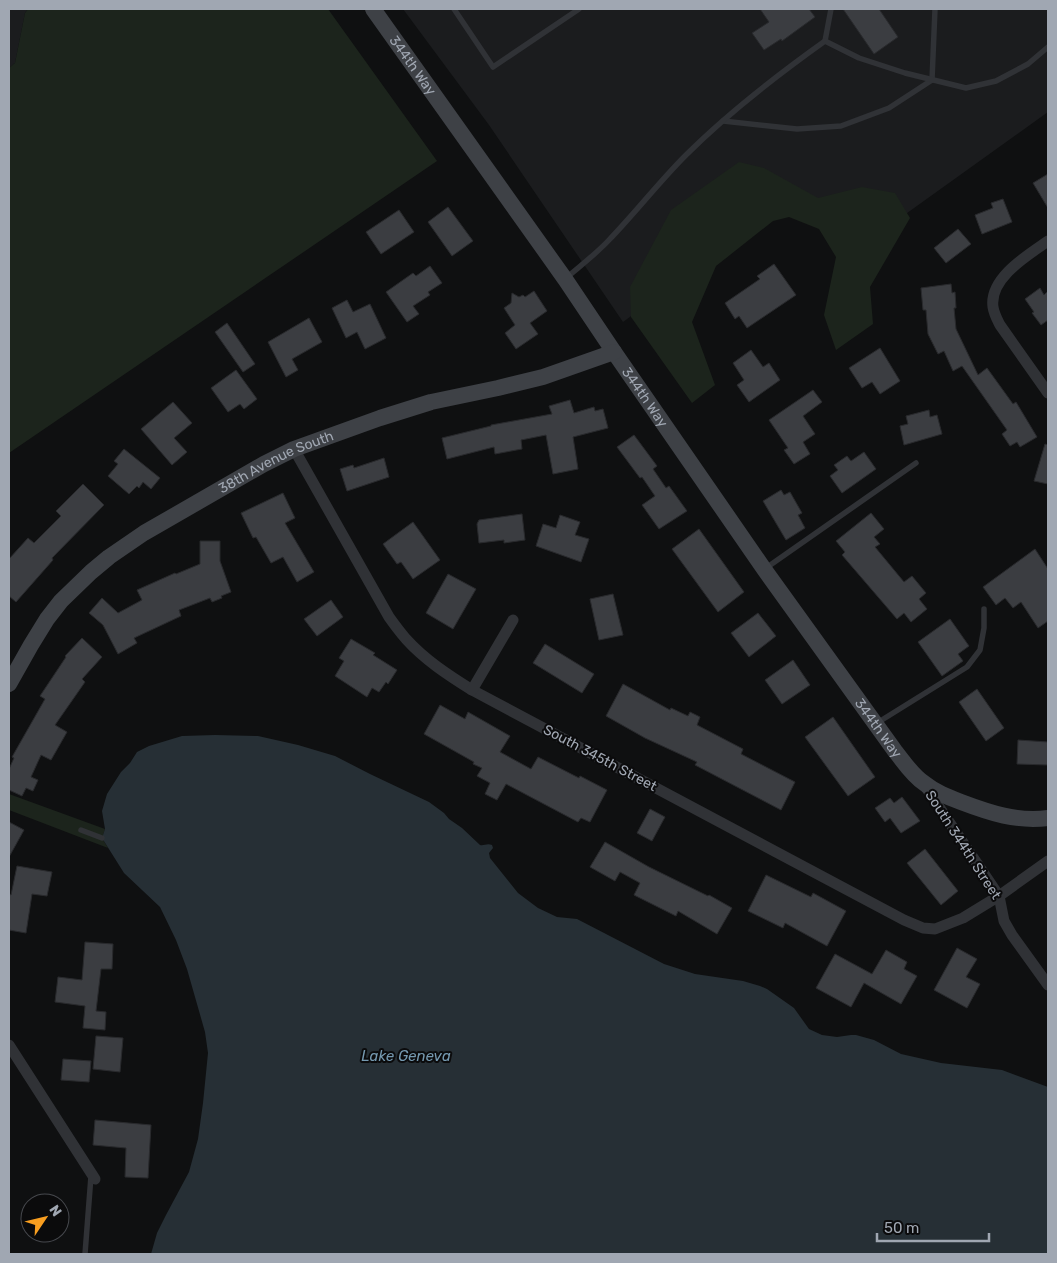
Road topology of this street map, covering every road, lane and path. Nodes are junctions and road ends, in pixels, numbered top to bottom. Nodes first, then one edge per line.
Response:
1 (374, 9) edge
2 (454, 9) edge
3 (579, 9) edge
4 (831, 9) edge
5 (935, 9) edge
6 (825, 41) junction
7 (1048, 48) edge
8 (932, 80) junction
9 (723, 121) junction
10 (1048, 241) edge
11 (565, 280) junction
12 (614, 352) junction
13 (1048, 393) edge
14 (294, 449) junction
15 (916, 463) dead end
16 (764, 569) junction
17 (984, 609) dead end
18 (512, 620) dead end
19 (9, 684) edge
20 (472, 690) junction
21 (876, 724) junction
22 (922, 782) junction
23 (1048, 818) edge
24 (81, 830) dead end
25 (102, 838) dead end
26 (1048, 861) edge
27 (999, 896) junction
28 (1048, 985) edge
29 (9, 1045) edge
30 (93, 1176) joint
31 (85, 1254) edge

1 - 11 street, 344th Way
2 - 3 lane
4 - 6 lane
5 - 8 lane
6 - 8 lane
6 - 9 lane
7 - 8 lane
8 - 9 lane
9 - 11 lane
10 - 13 street
11 - 12 street, 344th Way
12 - 14 street, 38th Avenue South
12 - 16 street, 344th Way
14 - 19 street, 38th Avenue South
14 - 20 street, South 345th Street
15 - 16 lane
16 - 21 street, 344th Way
17 - 21 lane
18 - 20 street
20 - 27 street, South 345th Street
21 - 22 street, 344th Way
22 - 23 street, 344th Way
22 - 27 street, South 344th Street
24 - 25 lane
26 - 27 street, South 345th Street
27 - 28 street, South 344th Street
29 - 30 street
30 - 31 lane

